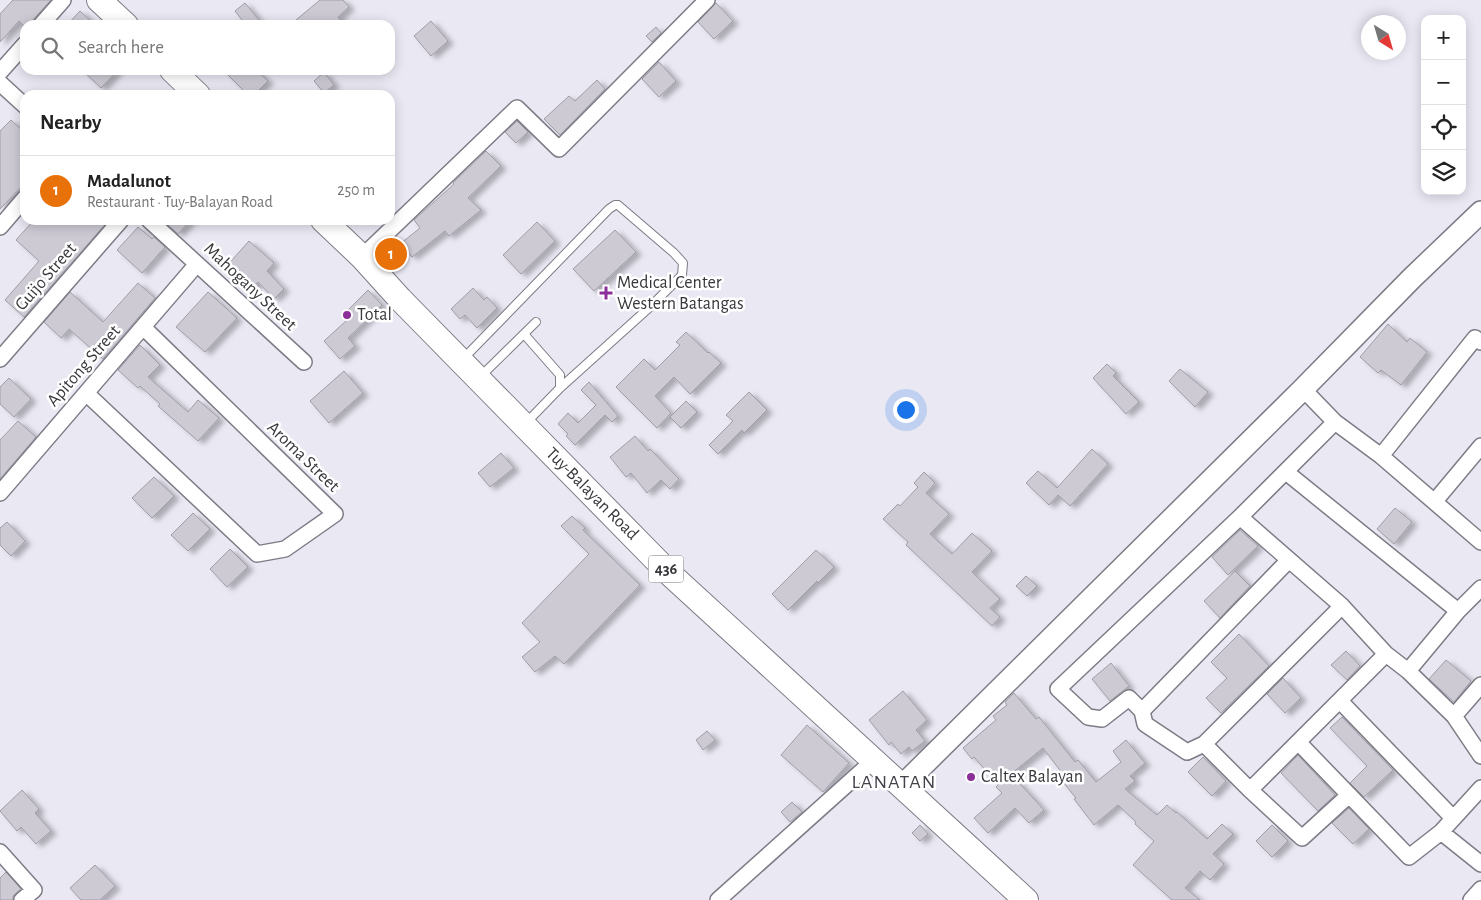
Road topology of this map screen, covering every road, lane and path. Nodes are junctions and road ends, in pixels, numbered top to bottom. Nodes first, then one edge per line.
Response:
1 (63, 0) edge
2 (100, 0) edge
3 (707, 0) edge
4 (45, 20) edge
5 (121, 20) edge
6 (20, 50) edge
7 (0, 72) edge
8 (177, 75) edge
9 (0, 83) edge
10 (193, 90) edge
11 (20, 101) edge
12 (20, 204) edge
13 (1481, 212) edge
14 (117, 225) edge
15 (154, 225) edge
16 (332, 225) edge
17 (0, 226) edge
18 (362, 257) junction
19 (197, 264) junction
20 (536, 322) dead end
21 (143, 328) junction
22 (524, 334) junction
23 (1481, 342) edge
24 (0, 359) edge
25 (304, 362) dead end
26 (461, 362) junction
27 (478, 379) junction
28 (560, 388) junction
29 (1303, 390) junction
30 (86, 393) junction
31 (1335, 422) junction
32 (524, 425) junction
33 (1481, 446) edge
34 (1381, 456) junction
35 (1286, 472) junction
36 (0, 493) edge
37 (1435, 501) junction
38 (1240, 518) junction
39 (1481, 542) edge
40 (1289, 560) junction
41 (1481, 588) edge
42 (1342, 606) junction
43 (1458, 611) junction
44 (1386, 654) junction
45 (1408, 671) junction
46 (1481, 685) edge
47 (1340, 701) junction
48 (1142, 711) junction
49 (1454, 716) junction
50 (1298, 743) junction
51 (1204, 744) junction
52 (1481, 756) edge
53 (873, 761) junction
54 (903, 786) junction
55 (1481, 788) edge
56 (1250, 790) junction
57 (1348, 796) junction
58 (1453, 818) junction
59 (1441, 832) junction
60 (0, 852) edge
61 (1481, 864) edge
62 (1481, 889) edge
63 (28, 895) edge
64 (718, 900) edge
65 (1026, 900) edge
66 (1471, 900) edge

1 - 4 street
2 - 5 main road
3 - 18 street
6 - 7 street
8 - 10 main road
9 - 11 street
12 - 17 street
13 - 29 street
14 - 24 street, Guijo Street
15 - 19 street, Mahogany Street
16 - 18 main road, Tuy-Balayan Road / 436
18 - 26 main road, Tuy-Balayan Road / 436
19 - 21 street, Apitong Street
19 - 25 street, Mahogany Street
20 - 22 lane
21 - 30 street, Apitong Street
21 - 30 street, Aroma Street
22 - 27 lane
22 - 28 lane
23 - 34 street
26 - 27 main road, Tuy-Balayan Road / 436
26 - 28 lane
27 - 32 main road, Tuy-Balayan Road / 436
28 - 32 lane
29 - 31 street
29 - 54 street
30 - 36 street, Apitong Street
31 - 34 street
31 - 35 street
32 - 53 main road, Tuy-Balayan Road / 436
33 - 37 street
34 - 37 street
35 - 38 street
35 - 43 street
37 - 39 street
38 - 40 street
38 - 48 street
40 - 42 street
40 - 48 street
41 - 43 street
42 - 44 street
42 - 51 street
43 - 45 street
44 - 45 street
44 - 47 street
45 - 49 street
46 - 49 street
47 - 50 street
47 - 58 street
48 - 51 street
49 - 52 street
50 - 56 street
50 - 57 street
51 - 56 street
53 - 54 main road, Tuy-Balayan Road / 436
53 - 64 street
54 - 65 main road, Tuy-Balayan Road / 436
55 - 58 street
56 - 57 street
57 - 59 street
58 - 59 street
59 - 61 street
60 - 63 street
62 - 66 street

